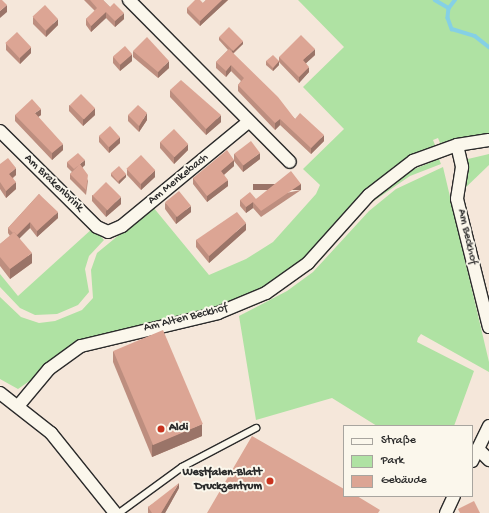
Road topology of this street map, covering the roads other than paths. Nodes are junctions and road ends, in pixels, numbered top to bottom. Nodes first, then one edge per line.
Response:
1 (129, 0) edge
2 (248, 122) junction
3 (0, 130) edge
4 (489, 140) edge
5 (457, 145) junction
6 (290, 162) dead end
7 (108, 232) joint
8 (489, 328) edge
9 (0, 393) edge
10 (19, 405) junction
11 (489, 426) edge
12 (256, 428) dead end
13 (478, 449) junction
14 (473, 459) edge
15 (489, 460) edge
16 (454, 497) edge
17 (115, 513) edge
18 (119, 513) edge
19 (446, 513) edge

1 - 2 street
2 - 6 street
2 - 7 street, Am Menkebach
3 - 7 street, Am Brakenbrink
4 - 5 street, Am Alten Beckhof
5 - 8 street, Am Beckhof
5 - 10 street, Am Alten Beckhof
9 - 10 street
10 - 17 street
11 - 13 street
12 - 18 lane
13 - 14 street
13 - 15 street
16 - 19 street

